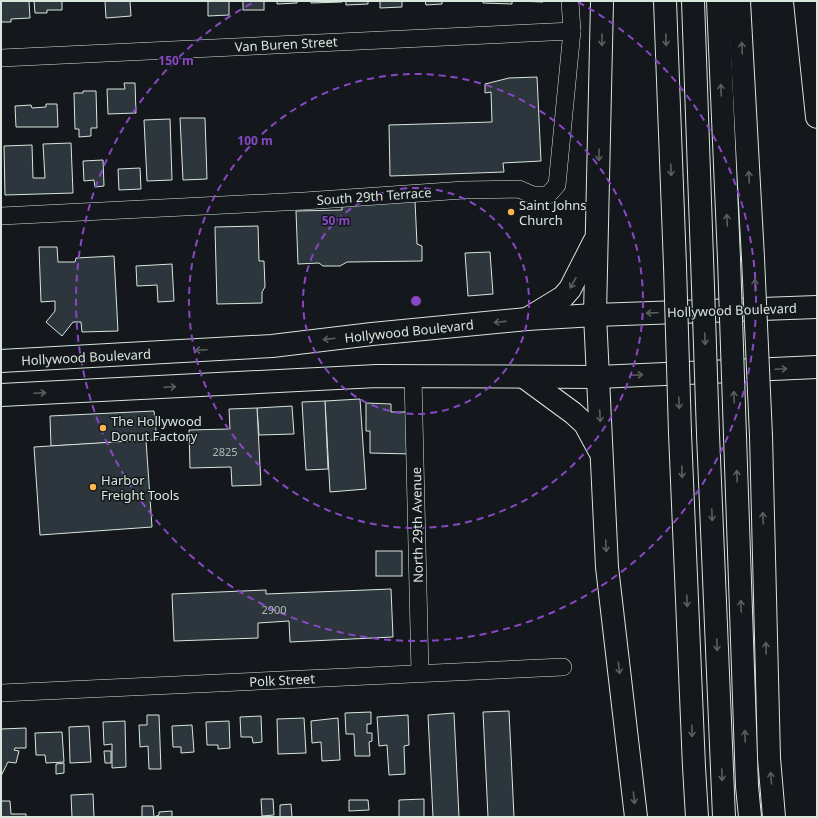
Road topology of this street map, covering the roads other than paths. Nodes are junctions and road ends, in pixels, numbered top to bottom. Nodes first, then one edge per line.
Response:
1 (570, 1) edge
2 (602, 1) edge
3 (665, 1) edge
4 (693, 1) edge
5 (718, 1) edge
6 (739, 1) edge
7 (806, 1) edge
8 (572, 31) junction
9 (1, 58) edge
10 (817, 117) edge
11 (1, 216) edge
12 (597, 236) junction
13 (817, 307) edge
14 (595, 315) junction
15 (527, 319) junction
16 (1, 361) edge
17 (817, 367) edge
18 (412, 377) junction
19 (524, 377) junction
20 (598, 377) junction
21 (1, 395) edge
22 (602, 455) junction
23 (562, 667) dead end
24 (420, 673) junction
25 (1, 693) edge
26 (636, 817) edge
27 (697, 817) edge
28 (724, 817) edge
29 (750, 817) edge
30 (774, 817) edge

1 - 8 street, South 29th Terrace
2 -> 12 main road
3 -> 27 main road, bridge
4 -> 28 main road, bridge
29 -> 5 main road, bridge
30 -> 6 main road, bridge
7 - 10 main road
8 - 9 street, Van Buren Street
8 - 11 street, South 29th Terrace
12 - 14 main road
12 -> 15 main road
13 -> 14 main road, Hollywood Boulevard
14 - 15 main road, Hollywood Boulevard
14 - 20 main road
15 -> 16 main road, Hollywood Boulevard
20 -> 17 main road
18 - 19 main road
21 -> 18 main road
18 - 24 street, North 29th Avenue
19 - 20 main road
19 - 22 main road
20 -> 22 main road
22 -> 26 main road
23 - 24 street, Polk Street
24 - 25 street, Polk Street

